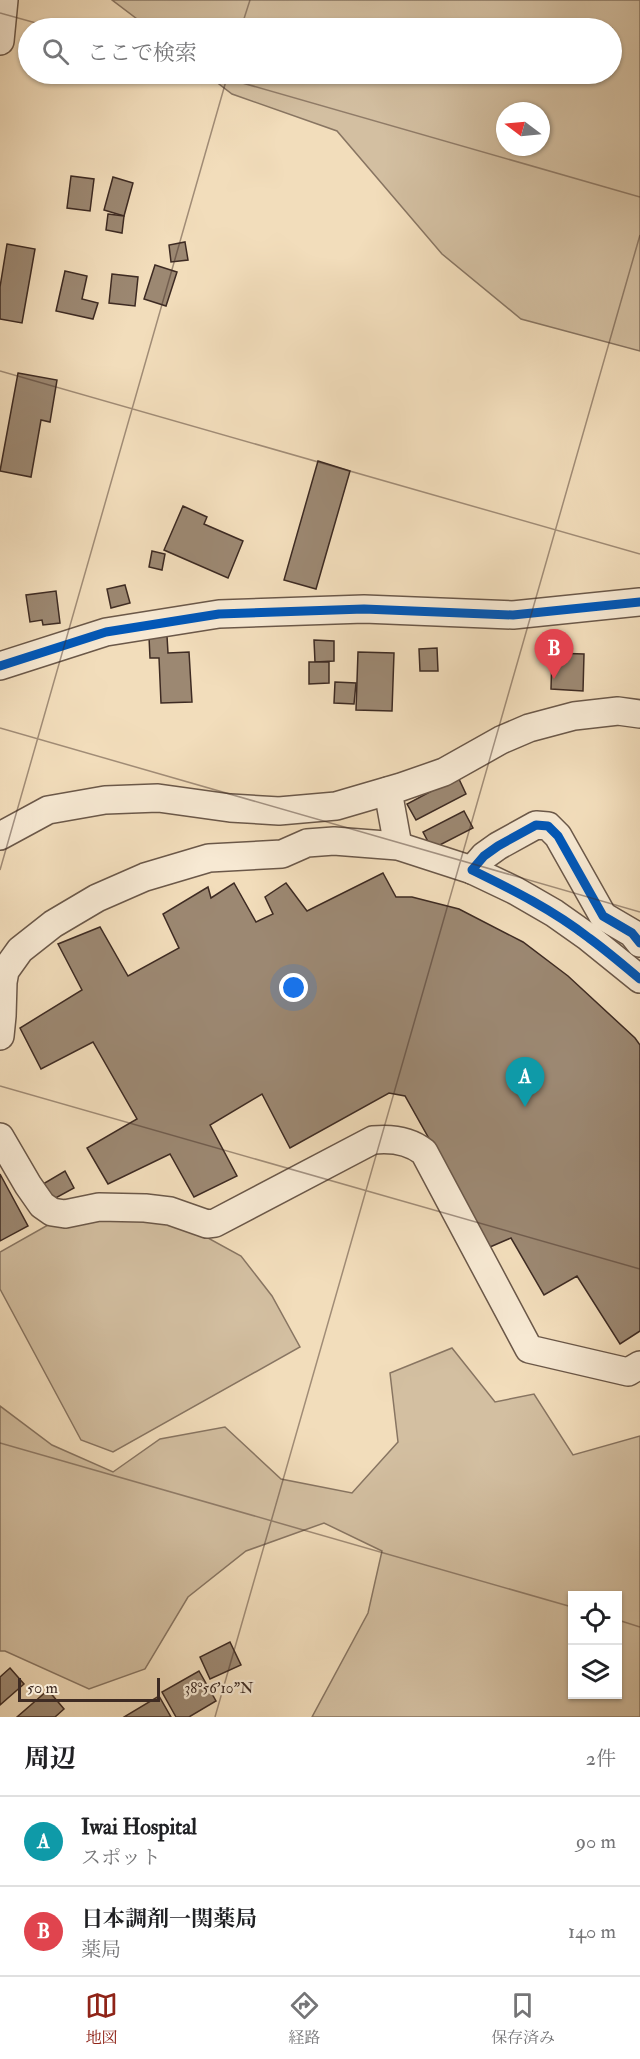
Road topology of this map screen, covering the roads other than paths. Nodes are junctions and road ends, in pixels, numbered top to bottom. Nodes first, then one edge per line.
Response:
1 (4, 0) edge
2 (0, 40) edge
3 (640, 602) edge
4 (0, 666) edge
5 (640, 714) edge
6 (388, 791) junction
7 (0, 836) edge
8 (398, 846) junction
9 (472, 870) junction
10 (640, 944) edge
11 (640, 979) edge
12 (0, 1036) edge
13 (0, 1137) edge
14 (640, 1365) edge

1 - 2 street
3 - 4 street
5 - 6 street
6 - 7 street
6 - 8 street
8 - 9 street
8 - 12 street
9 - 10 street
9 - 11 street
13 - 14 street

